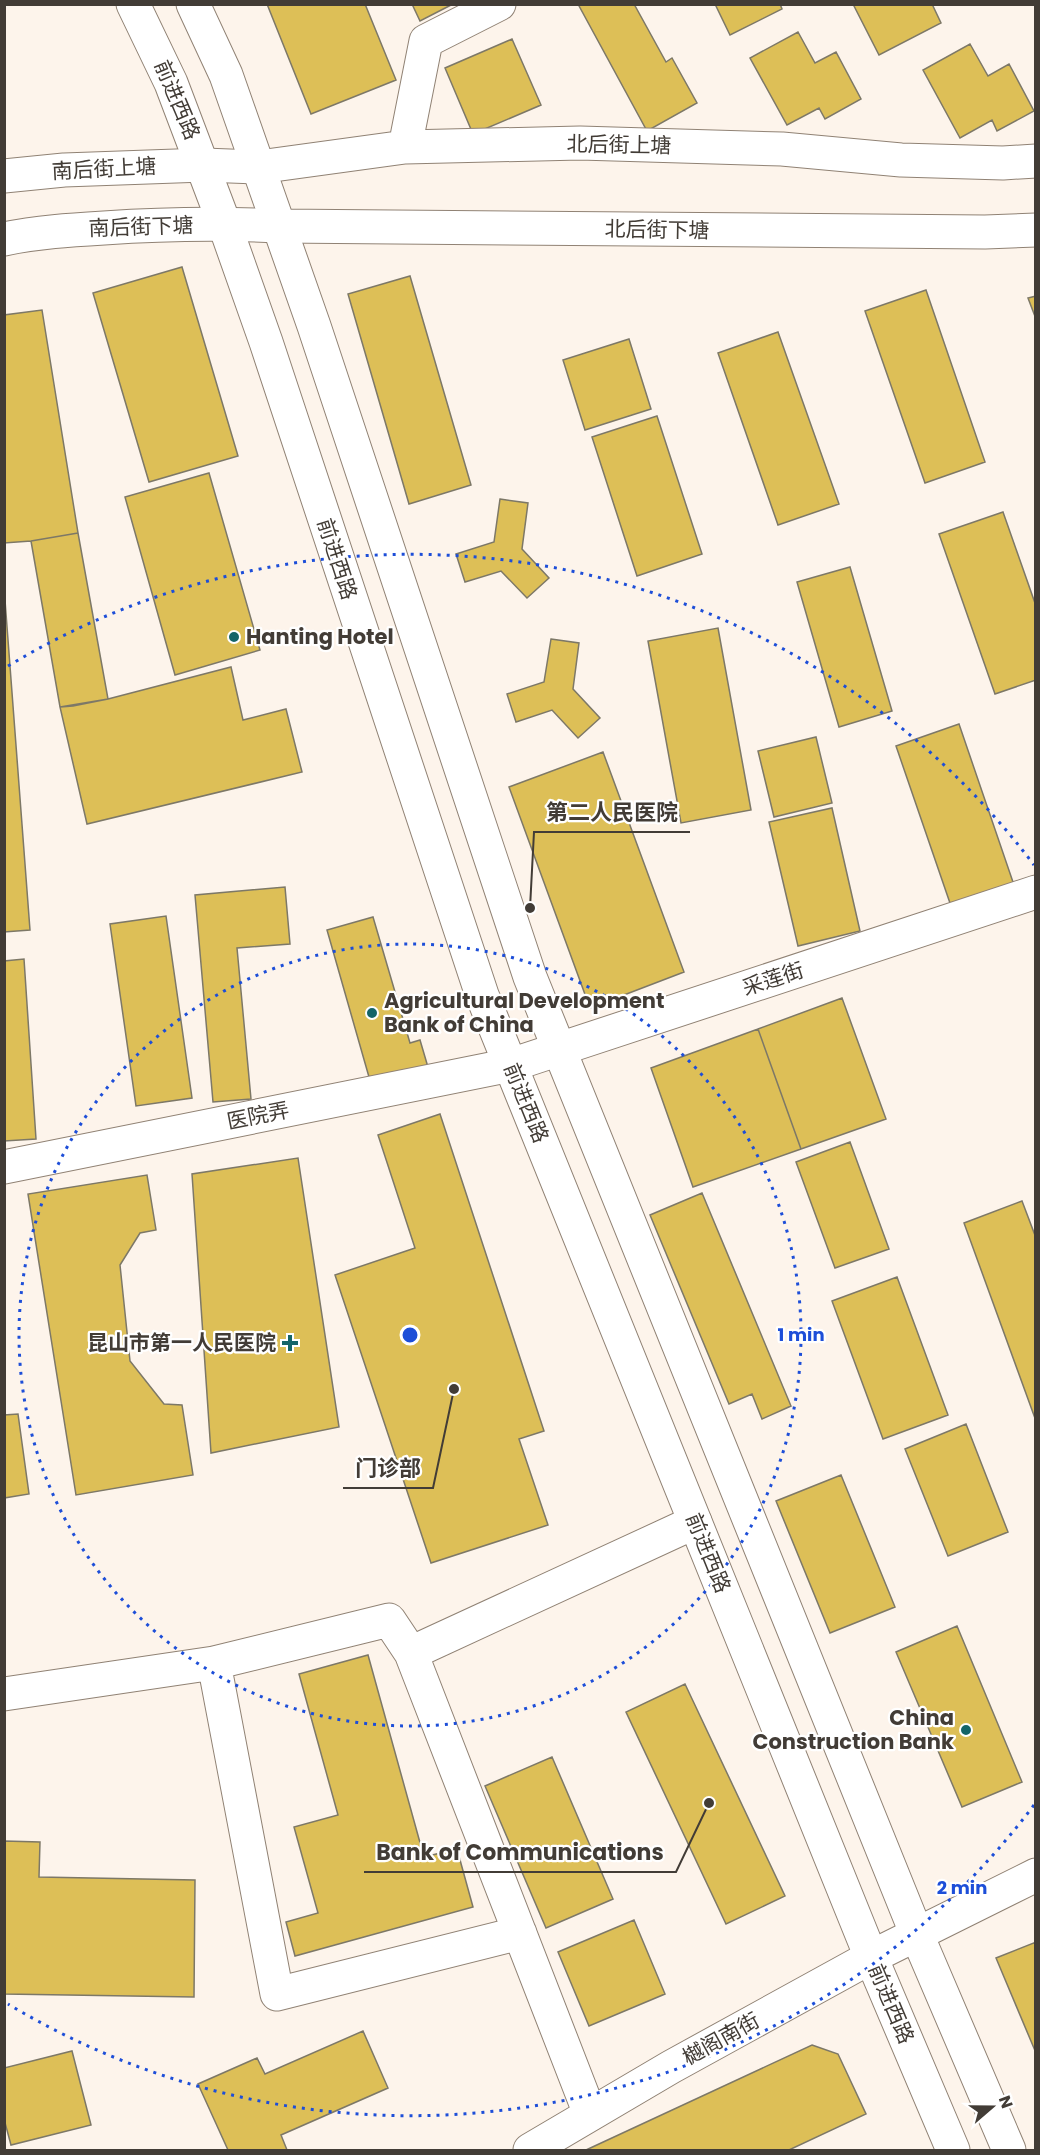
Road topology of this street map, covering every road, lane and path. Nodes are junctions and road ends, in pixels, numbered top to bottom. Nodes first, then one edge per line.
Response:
1 (133, 4) edge
2 (193, 4) edge
3 (499, 4) edge
4 (405, 147) junction
5 (1035, 161) edge
6 (204, 165) junction
7 (259, 167) junction
8 (4, 176) edge
9 (224, 224) junction
10 (279, 226) junction
11 (1035, 230) edge
12 (4, 239) edge
13 (1035, 892) edge
14 (559, 1051) junction
15 (511, 1065) junction
16 (4, 1167) edge
17 (695, 1522) junction
18 (411, 1653) junction
19 (214, 1663) junction
20 (4, 1694) edge
21 (1035, 1875) edge
22 (520, 1933) junction
23 (917, 1935) junction
24 (871, 1956) junction
25 (590, 2114) junction
26 (530, 2151) edge
27 (953, 2151) edge
28 (1009, 2151) edge

1 - 6 street, 前进西路
2 - 7 street
3 - 4 street
4 - 5 street, 北后街上塘
4 - 7 street, 北后街上塘
6 - 7 street, 北后街上塘
6 - 8 street, 南后街上塘
6 - 9 street, 前进西路
7 - 10 street
9 - 10 street, 南后街下塘
9 - 12 street, 南后街下塘
9 - 15 street, 前进西路
10 - 11 street, 北后街下塘
10 - 14 street
13 - 14 street, 采莲街
14 - 15 street, 采莲街
14 - 23 street
15 - 16 street, 医院弄
15 - 17 street, 前进西路
17 - 18 street
17 - 24 street, 前进西路
18 - 19 street
18 - 22 street
19 - 20 street
19 - 22 street
21 - 23 street, 樾阁南街
22 - 25 street
23 - 24 street, 樾阁南街
23 - 28 street
24 - 25 street, 樾阁南街
24 - 27 street, 前进西路
25 - 26 street, 樾阁南街

